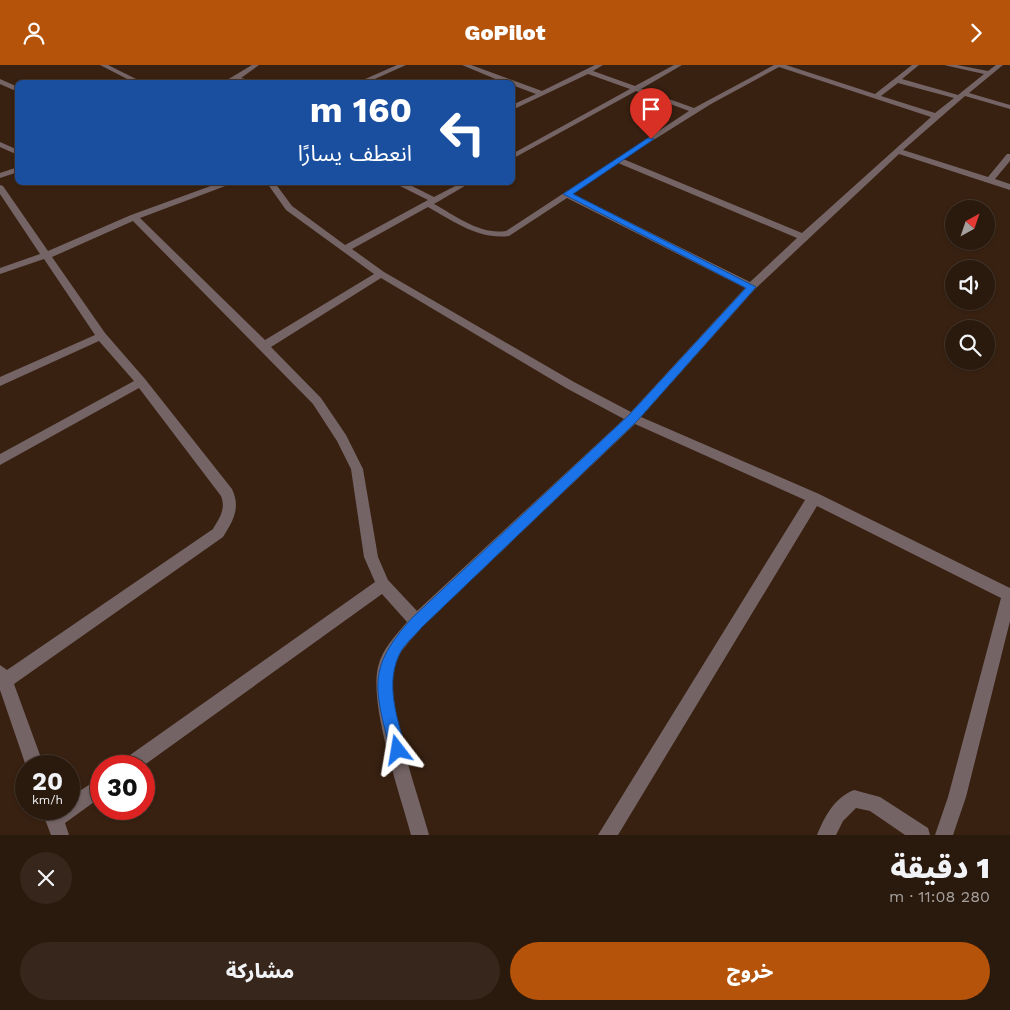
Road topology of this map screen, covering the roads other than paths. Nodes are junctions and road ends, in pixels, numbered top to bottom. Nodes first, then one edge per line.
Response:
1 (103, 65) edge
2 (256, 65) edge
3 (403, 65) edge
4 (465, 65) edge
5 (600, 65) edge
6 (679, 65) edge
7 (779, 65) edge
8 (916, 65) edge
9 (947, 65) edge
10 (997, 69) edge
11 (587, 71) junction
12 (135, 80) edge
13 (236, 80) edge
14 (366, 80) edge
15 (504, 80) edge
16 (896, 80) junction
17 (0, 81) edge
18 (515, 84) edge
19 (15, 88) edge
20 (636, 89) junction
21 (541, 93) junction
22 (961, 95) junction
23 (876, 96) junction
24 (515, 106) edge
25 (1010, 107) edge
26 (695, 111) junction
27 (936, 116) junction
28 (0, 144) edge
29 (897, 151) junction
30 (15, 152) edge
31 (515, 155) edge
32 (1010, 156) edge
33 (618, 160) junction
34 (15, 170) edge
35 (0, 176) edge
36 (990, 181) junction
37 (220, 185) edge
38 (272, 185) edge
39 (404, 185) edge
40 (462, 185) edge
41 (1010, 187) edge
42 (0, 188) edge
43 (567, 194) junction
44 (431, 202) junction
45 (134, 217) junction
46 (803, 237) junction
47 (345, 249) junction
48 (48, 255) junction
49 (0, 271) edge
50 (382, 274) junction
51 (751, 287) junction
52 (101, 336) junction
53 (264, 346) junction
54 (0, 382) edge
55 (141, 383) junction
56 (633, 418) junction
57 (0, 460) edge
58 (814, 498) junction
59 (382, 585) junction
60 (1010, 595) edge
61 (417, 623) junction
62 (3, 677) edge
63 (32, 755) edge
64 (144, 755) edge
65 (90, 794) edge
66 (55, 821) edge
67 (420, 835) edge
68 (607, 835) edge
69 (826, 835) edge
70 (921, 835) edge
71 (944, 835) edge

1 - 12 street
2 - 13 street
3 - 14 street
4 - 15 street
5 - 11 street
6 - 20 street
7 - 23 street
7 - 26 street
8 - 16 street
9 - 10 street
10 - 22 street
11 - 20 street
11 - 21 street
16 - 22 street
16 - 23 street
17 - 19 street
18 - 21 street
20 - 26 street
20 - 31 street
21 - 24 street
22 - 25 street
22 - 27 street
23 - 27 street
26 - 33 street
27 - 29 street
28 - 30 street
29 - 36 street
29 - 46 street
32 - 36 street
33 - 43 street
33 - 46 street
34 - 35 street
36 - 41 street
37 - 45 street
38 - 47 street
39 - 44 street
40 - 44 street
42 - 48 street
43 - 44 street
43 - 51 street
44 - 47 street
45 - 48 street
45 - 53 street
46 - 51 street
47 - 50 street
48 - 49 street
48 - 52 street
50 - 53 street
50 - 56 street
51 - 56 street
52 - 54 street
52 - 55 street
53 - 59 street
55 - 57 street
55 - 62 street
56 - 58 street
56 - 61 street
58 - 60 street
58 - 68 street
59 - 61 street
59 - 64 street
60 - 71 street
61 - 67 street
62 - 63 street
65 - 66 street
69 - 70 street

